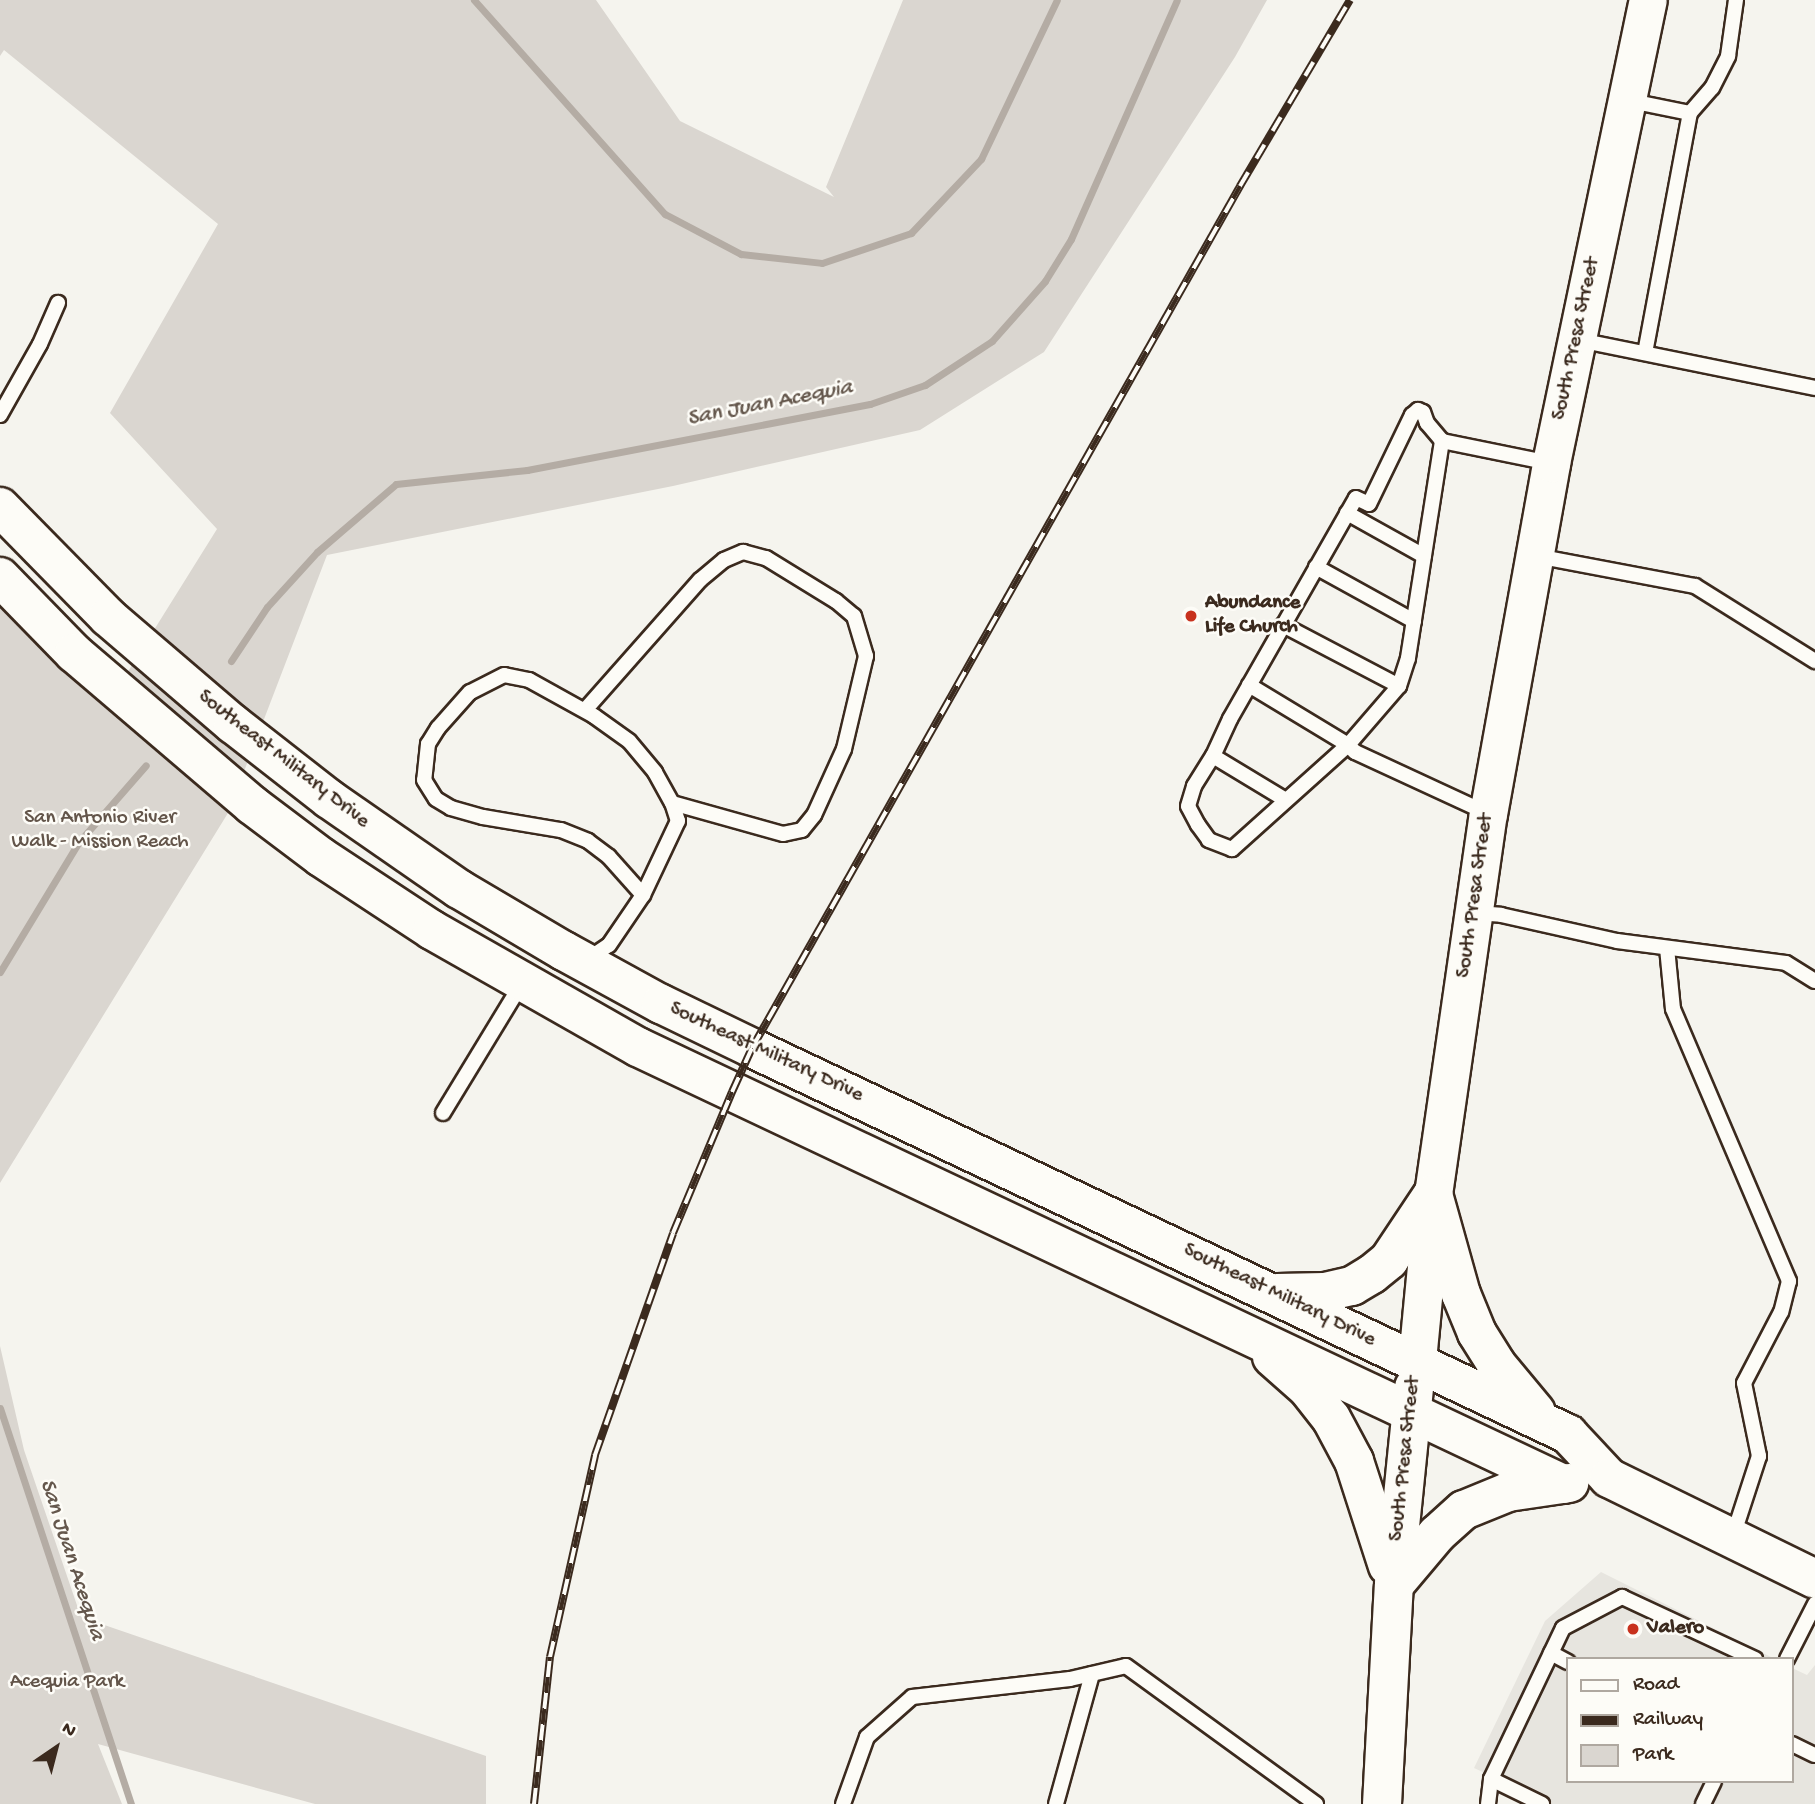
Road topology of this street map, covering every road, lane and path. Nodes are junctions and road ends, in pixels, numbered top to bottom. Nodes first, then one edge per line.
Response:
1 (1648, 0) edge
2 (1736, 0) edge
3 (1626, 100) junction
4 (1690, 113) junction
5 (58, 303) dead end
6 (1578, 340) junction
7 (1645, 353) junction
8 (1815, 388) edge
9 (0, 415) edge
10 (1442, 441) junction
11 (1551, 463) junction
12 (0, 506) edge
13 (1347, 513) junction
14 (1535, 555) junction
15 (1424, 556) junction
16 (1316, 567) junction
17 (0, 577) edge
18 (1414, 621) junction
19 (1283, 625) junction
20 (1815, 661) edge
21 (1249, 685) junction
22 (1399, 686) junction
23 (585, 710) junction
24 (1348, 745) junction
25 (1213, 756) junction
26 (1286, 800) junction
27 (672, 803) junction
28 (1488, 814) junction
29 (643, 895) junction
30 (1473, 913) junction
31 (1667, 948) junction
32 (584, 961) junction
33 (523, 981) junction
34 (1815, 982) edge
35 (559, 1002) junction
36 (443, 1113) dead end
37 (1433, 1194) junction
38 (1275, 1293) junction
39 (1240, 1330) junction
40 (1417, 1360) junction
41 (1411, 1410) junction
42 (1546, 1424) junction
43 (1609, 1478) junction
44 (1563, 1484) junction
45 (1732, 1539) junction
46 (1815, 1579) edge
47 (1394, 1585) junction
48 (1815, 1604) edge
49 (1646, 1608) junction
50 (1639, 1622) dead end
51 (1677, 1622) junction
52 (1670, 1637) dead end
53 (1712, 1639) junction
54 (1551, 1653) junction
55 (1705, 1654) dead end
56 (1751, 1657) edge
57 (1788, 1657) edge
58 (1566, 1661) edge
59 (1092, 1674) junction
60 (1794, 1745) edge
61 (1813, 1750) edge
62 (1492, 1779) junction
63 (1713, 1783) edge
64 (843, 1804) edge
65 (1056, 1804) edge
66 (1316, 1804) edge
67 (1382, 1804) edge
68 (1489, 1804) edge
69 (1542, 1804) edge
70 (1703, 1804) edge

1 - 3 main road, South Presa Street
2 - 4 lane
3 - 4 lane
3 - 6 main road, South Presa Street
4 - 7 lane
5 - 9 lane
6 - 7 lane
6 - 11 main road, South Presa Street
7 - 8 lane
10 - 11 lane
10 - 13 lane
10 - 15 lane
11 - 14 main road, South Presa Street
12 - 32 main road, Southeast Military Drive
13 - 15 lane
13 - 16 lane
14 - 20 lane
14 - 28 main road, South Presa Street
15 - 18 lane
16 - 18 lane
16 - 19 lane
17 - 33 main road
18 - 22 lane
19 - 21 lane
19 - 22 lane
21 - 24 lane
21 - 25 lane
22 - 24 lane
23 - 27 lane
23 - 27 lane
23 - 29 lane
24 - 26 lane
24 - 28 lane
25 - 26 lane
25 - 26 lane
27 - 29 lane
28 - 30 main road, South Presa Street
29 - 32 lane
30 - 31 lane
30 - 37 main road, South Presa Street
31 - 34 lane
31 - 45 lane
32 - 35 main road
32 - 38 main road, Southeast Military Drive
33 - 35 main road
33 - 36 lane
35 - 39 main road
37 - 38 main road
37 - 40 main road, South Presa Street
37 - 42 main road
38 - 40 main road, Southeast Military Drive
39 - 41 main road
39 - 47 main road
40 - 41 main road, South Presa Street
40 - 42 main road, Southeast Military Drive
41 - 44 main road
41 - 47 main road, South Presa Street
42 - 43 main road, Southeast Military Drive
43 - 44 main road
43 - 45 main road, Southeast Military Drive
44 - 47 main road
45 - 46 main road, Southeast Military Drive
47 - 67 main road, South Presa Street
48 - 57 lane
49 - 50 lane
49 - 51 lane
49 - 54 lane
51 - 52 lane
51 - 53 lane
53 - 55 lane
53 - 56 lane
54 - 58 lane
54 - 62 lane
59 - 64 lane
59 - 65 lane
59 - 66 lane
60 - 61 lane
62 - 68 lane
62 - 69 lane
63 - 70 lane

